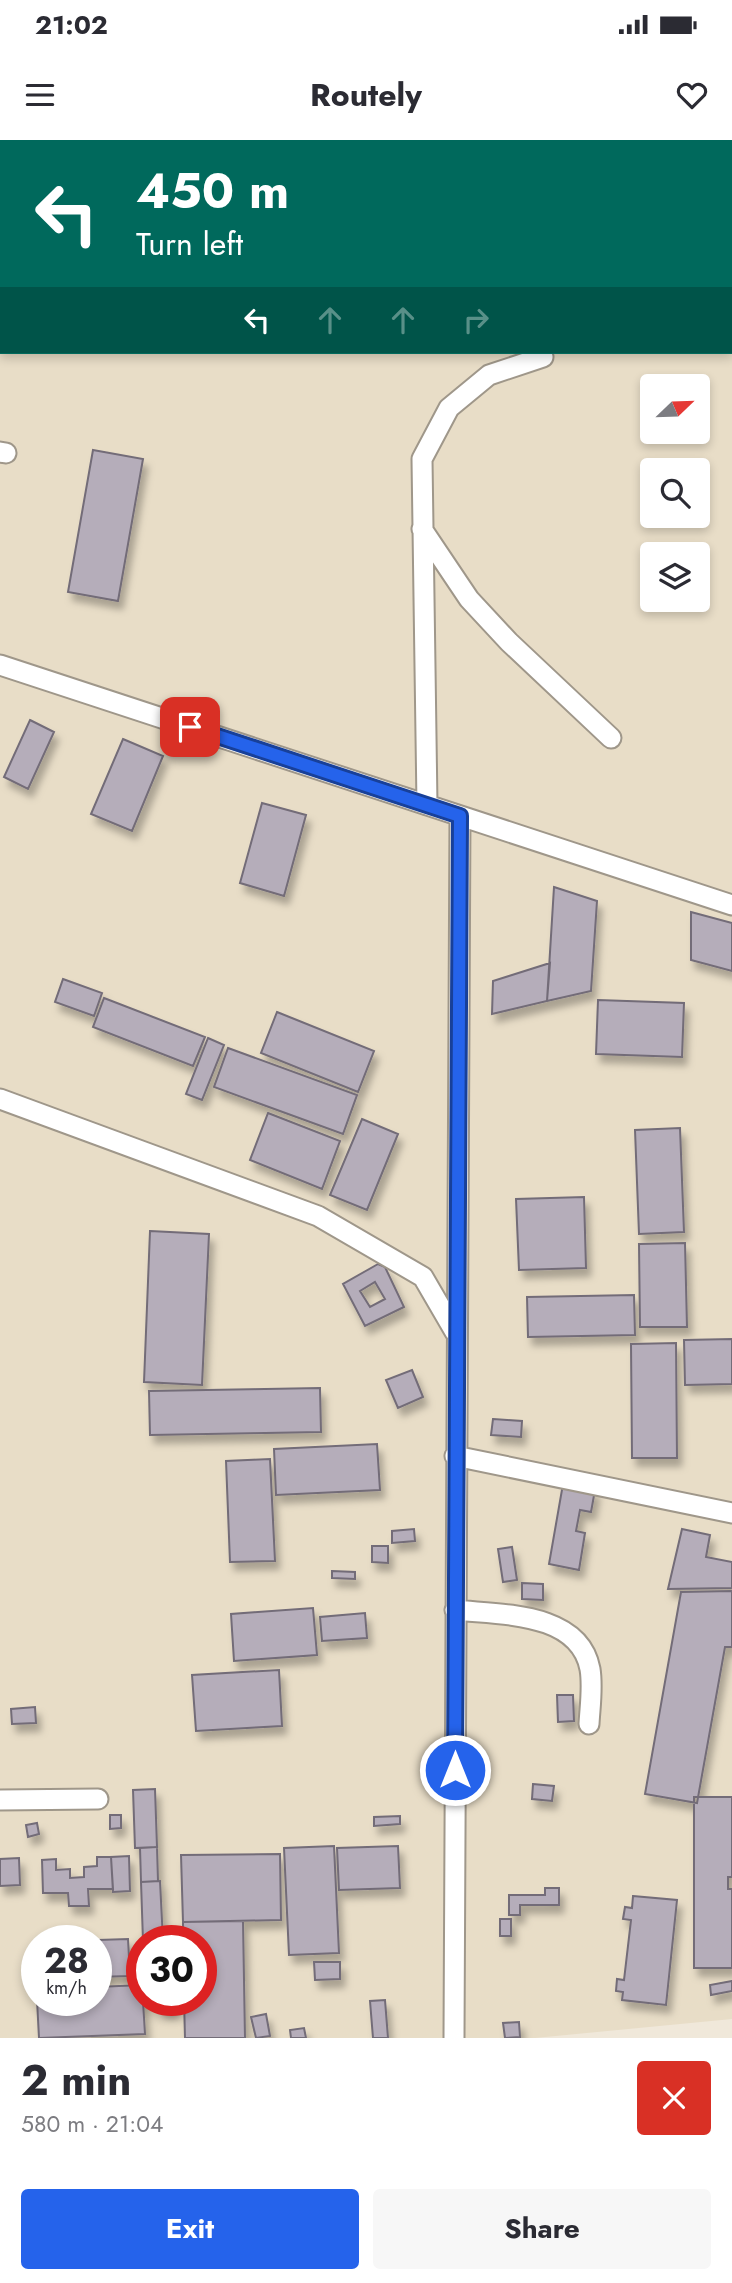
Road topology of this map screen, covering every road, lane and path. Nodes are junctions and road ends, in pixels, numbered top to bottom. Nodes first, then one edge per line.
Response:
1 (542, 357) dead end
2 (421, 528) junction
3 (0, 665) edge
4 (611, 738) dead end
5 (427, 805) junction
6 (460, 816) junction
7 (732, 905) edge
8 (0, 1100) edge
9 (456, 1333) junction
10 (455, 1456) junction
11 (732, 1513) edge
12 (455, 1610) junction
13 (589, 1724) dead end
14 (98, 1799) dead end
15 (0, 1800) edge
16 (454, 2038) edge

1 - 2 street
2 - 4 street
2 - 5 street
3 - 5 street
5 - 6 street
6 - 7 street
6 - 9 street
8 - 9 street
9 - 10 street
10 - 11 street
10 - 12 street
12 - 13 street
12 - 16 street
14 - 15 street

